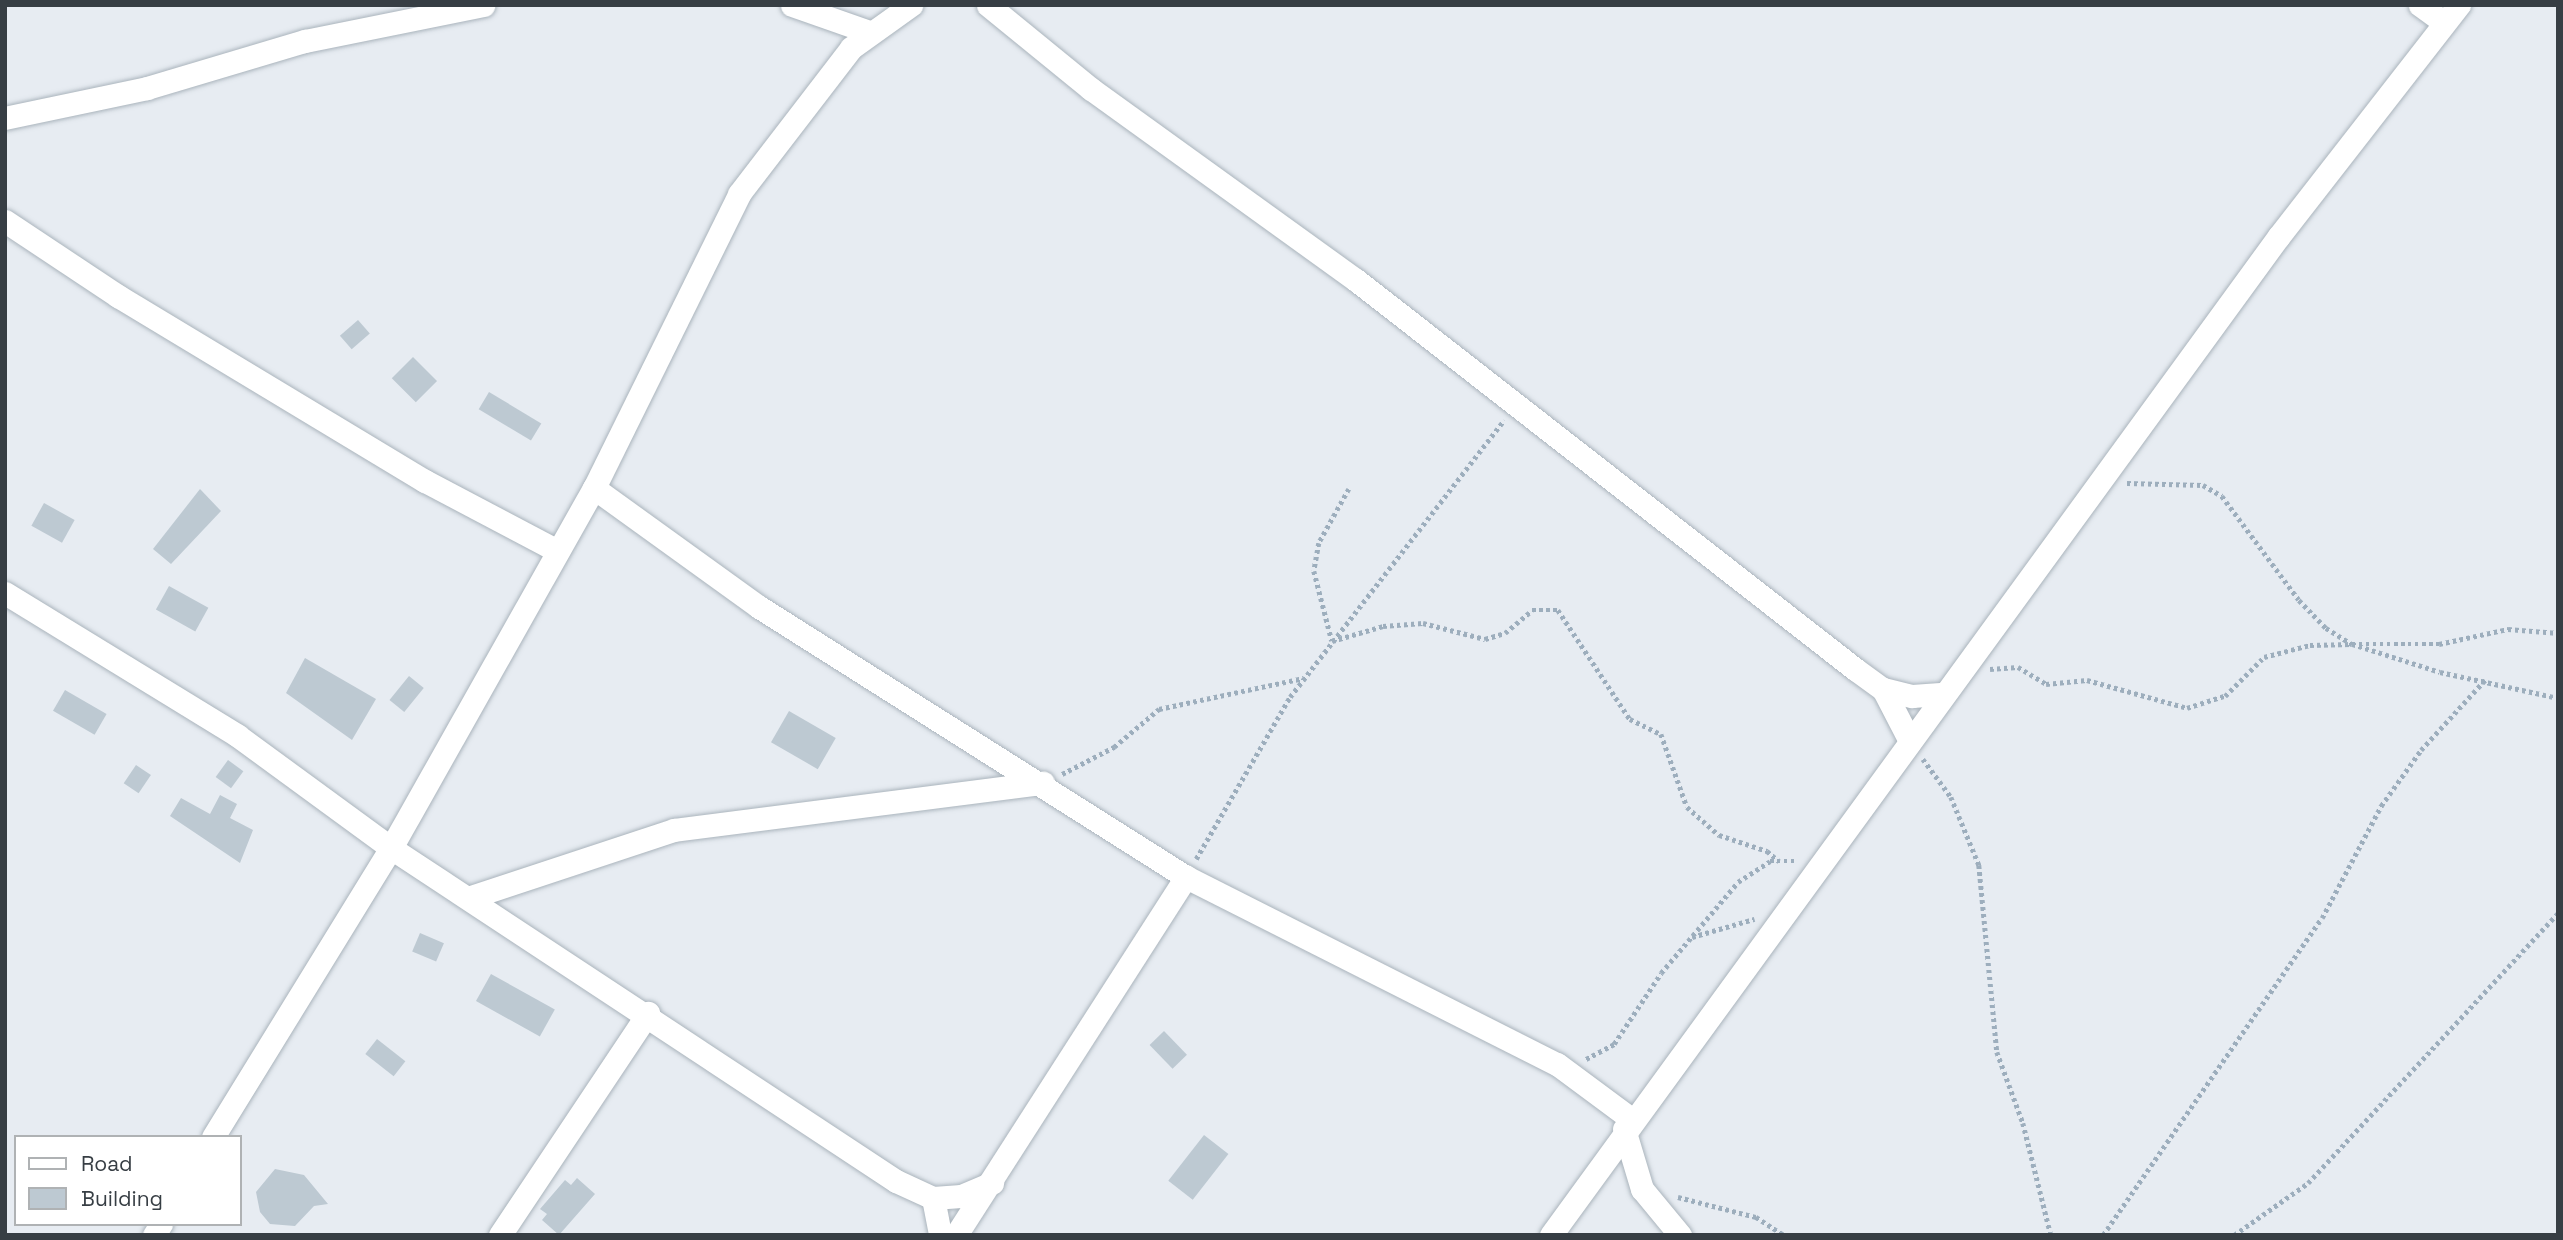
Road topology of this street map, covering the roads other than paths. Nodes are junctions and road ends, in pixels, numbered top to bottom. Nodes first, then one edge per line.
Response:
1 (483, 5) edge
2 (792, 5) edge
3 (911, 5) edge
4 (988, 5) edge
5 (2420, 5) edge
6 (2459, 5) edge
7 (2443, 22) junction
8 (869, 32) junction
9 (5, 118) edge
10 (6, 220) edge
11 (594, 488) junction
12 (558, 551) junction
13 (5, 593) edge
14 (1883, 689) junction
15 (1944, 694) junction
16 (1910, 741) junction
17 (1043, 783) junction
18 (391, 848) junction
19 (1186, 877) junction
20 (471, 897) junction
21 (648, 1013) junction
22 (1628, 1124) junction
23 (214, 1135) edge
24 (992, 1183) junction
25 (933, 1198) junction
26 (500, 1235) edge
27 (940, 1235) edge
28 (956, 1235) edge
29 (1551, 1235) edge
30 (1680, 1235) edge

1 - 9 street
2 - 8 street
3 - 8 street
4 - 14 street
5 - 7 street
6 - 7 street
7 - 15 street
8 - 11 street
10 - 12 street
11 - 12 street
11 - 17 street
12 - 18 street
13 - 18 street
14 - 15 street
14 - 16 street
15 - 16 street
16 - 22 street
17 - 19 street
17 - 20 street
18 - 20 street
18 - 23 street
19 - 22 street
19 - 24 street
20 - 21 street
21 - 25 street
21 - 26 street
22 - 29 street
22 - 30 street
24 - 25 street
24 - 28 street
25 - 27 street

